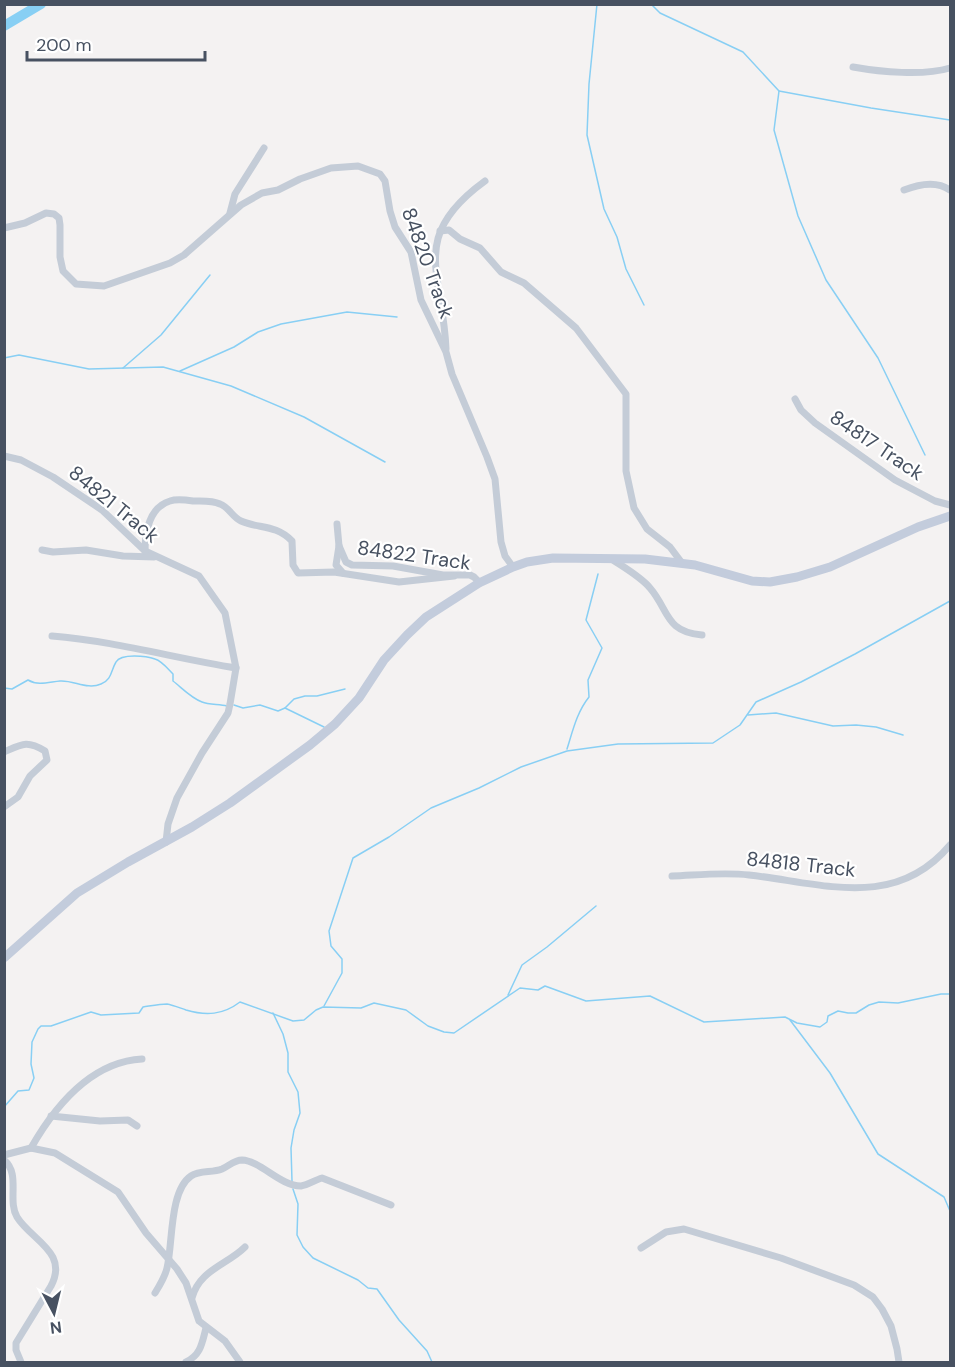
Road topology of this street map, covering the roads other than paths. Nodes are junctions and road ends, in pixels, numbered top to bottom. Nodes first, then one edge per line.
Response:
1 (853, 67) dead end
2 (951, 68) edge
3 (264, 148) dead end
4 (485, 181) dead end
5 (904, 190) dead end
6 (951, 190) edge
7 (230, 213) junction
8 (4, 228) edge
9 (440, 231) junction
10 (446, 352) junction
11 (795, 399) dead end
12 (4, 456) edge
13 (951, 505) edge
14 (951, 516) edge
15 (337, 524) dead end
16 (339, 546) junction
17 (42, 550) dead end
18 (145, 551) junction
19 (154, 557) junction
20 (613, 560) junction
21 (682, 563) junction
22 (513, 567) junction
23 (343, 573) junction
24 (454, 576) junction
25 (480, 583) junction
26 (702, 635) dead end
27 (52, 636) dead end
28 (236, 668) junction
29 (4, 752) edge
30 (4, 807) edge
31 (166, 842) junction
32 (951, 845) edge
33 (672, 876) dead end
34 (4, 958) edge
35 (142, 1059) dead end
36 (51, 1116) junction
37 (137, 1126) dead end
38 (31, 1148) junction
39 (4, 1155) edge
40 (4, 1160) edge
41 (391, 1205) dead end
42 (245, 1247) dead end
43 (641, 1248) dead end
44 (169, 1259) junction
45 (155, 1293) dead end
46 (191, 1300) junction
47 (206, 1328) junction
48 (21, 1362) edge
49 (186, 1362) edge
50 (240, 1362) edge
51 (899, 1362) edge

1 - 2 street
3 - 7 street
4 - 9 street
5 - 6 street
7 - 8 street, 84820 Track
7 - 10 street, 84820 Track
9 - 10 street
9 - 21 street
10 - 22 street, 84820 Track
11 - 13 street, 84817 Track
12 - 18 street, 84821 Track
14 - 21 street
15 - 16 street, 84822 Track
16 - 23 street
16 - 24 street, 84822 Track
17 - 19 street
18 - 19 street, 84821 Track
18 - 23 street
19 - 28 street, 84821 Track
20 - 21 street
20 - 22 street
20 - 26 street
22 - 25 street
23 - 24 street
24 - 25 street, 84822 Track
25 - 31 street
27 - 28 street
28 - 31 street, 84821 Track
29 - 30 street
31 - 34 street
32 - 33 street, 84818 Track
35 - 36 street
36 - 37 street
36 - 38 street
38 - 39 street
38 - 44 street
40 - 48 street
41 - 44 street
42 - 46 street
43 - 51 street
44 - 45 street
44 - 46 street
46 - 47 street
47 - 49 street
47 - 50 street

